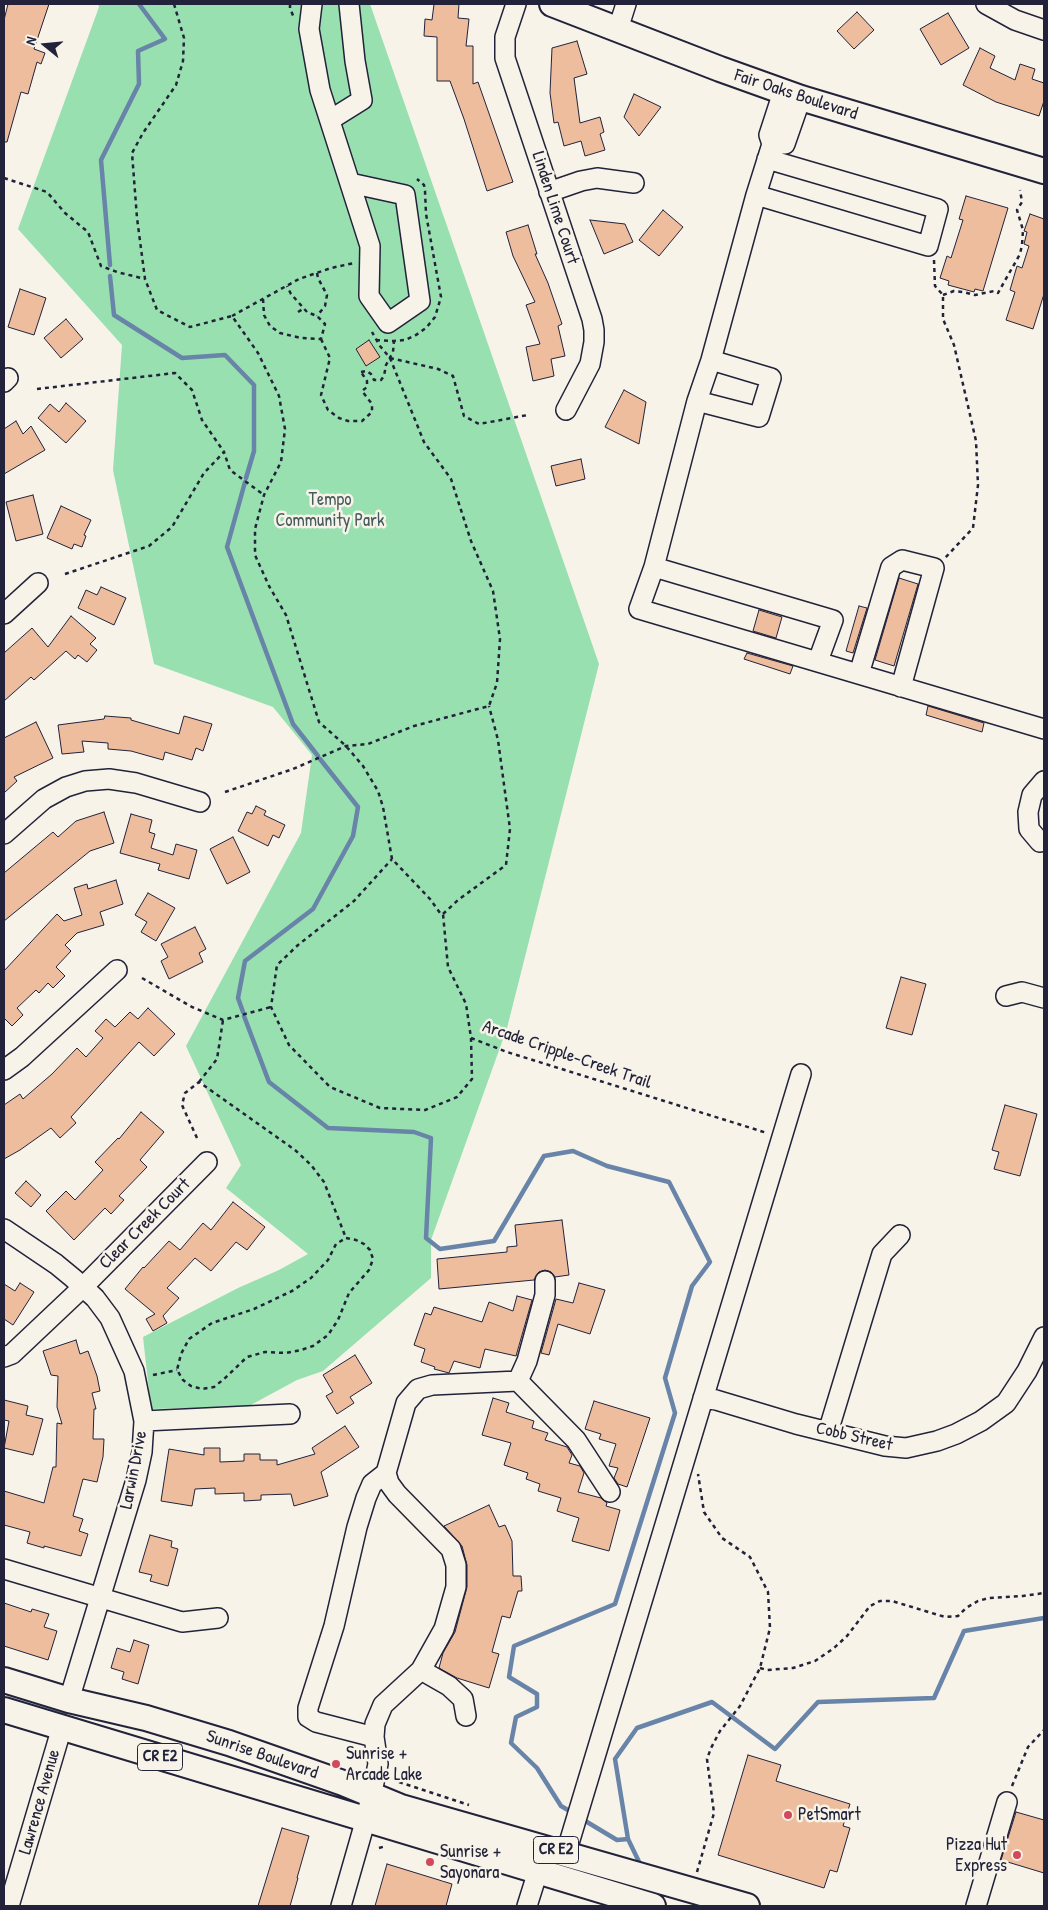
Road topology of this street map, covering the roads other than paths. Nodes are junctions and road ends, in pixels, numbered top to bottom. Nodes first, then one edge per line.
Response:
1 (312, 4) edge
2 (349, 4) edge
3 (516, 4) edge
4 (552, 4) edge
5 (626, 4) edge
6 (986, 4) edge
7 (618, 29) junction
8 (1044, 30) edge
9 (792, 95) junction
10 (330, 120) junction
11 (770, 152) junction
12 (1044, 171) edge
13 (350, 183) junction
14 (634, 183) dead end
15 (550, 192) junction
16 (756, 195) junction
17 (711, 360) junction
18 (697, 401) junction
19 (566, 410) dead end
20 (654, 567) junction
21 (38, 583) dead end
22 (4, 614) edge
23 (818, 661) junction
24 (859, 674) junction
25 (901, 687) junction
26 (1044, 729) edge
27 (1044, 780) edge
28 (200, 802) dead end
29 (4, 834) edge
30 (1040, 842) dead end
31 (117, 970) dead end
32 (1006, 996) dead end
33 (1044, 998) edge
34 (4, 1070) edge
35 (801, 1074) dead end
36 (207, 1162) dead end
37 (4, 1229) edge
38 (900, 1236) dead end
39 (545, 1281) dead end
40 (83, 1287) junction
41 (1044, 1337) edge
42 (4, 1357) edge
43 (518, 1381) junction
44 (703, 1398) junction
45 (290, 1414) dead end
46 (144, 1422) junction
47 (828, 1432) junction
48 (386, 1473) junction
49 (610, 1492) dead end
50 (4, 1569) edge
51 (100, 1598) junction
52 (218, 1618) dead end
53 (421, 1670) junction
54 (4, 1680) edge
55 (69, 1700) junction
56 (4, 1710) edge
57 (466, 1716) dead end
58 (156, 1721) junction
59 (62, 1727) junction
60 (374, 1737) junction
61 (1007, 1802) road end
62 (368, 1810) junction
63 (566, 1853) junction
64 (538, 1871) junction
65 (648, 1905) edge
66 (10, 1906) edge
67 (341, 1906) edge
68 (527, 1906) edge
69 (747, 1906) edge
70 (976, 1906) edge

1 - 10 street
2 - 10 street
3 - 15 street, Linden Lime Court
4 - 7 main road, Fair Oaks Boulevard
5 - 7 street
6 - 8 street
7 - 9 main road, Fair Oaks Boulevard
9 - 11 street
9 - 12 main road, Fair Oaks Boulevard
10 - 13 street
11 - 16 street
11 - 16 street
13 - 13 street
14 - 15 street
15 - 19 street, Linden Lime Court
16 - 17 street
17 - 18 street
17 - 18 street
18 - 20 street
20 - 23 street
20 - 23 street
21 - 22 street
23 - 24 street
24 - 25 street
24 - 25 street
25 - 26 street
27 - 30 street
28 - 29 street
31 - 34 street
32 - 33 street
35 - 44 street
36 - 40 street, Clear Creek Court
37 - 40 street, Larwin Drive
38 - 47 street
39 - 43 street
40 - 42 street, Clear Creek Court
40 - 46 street, Larwin Drive
41 - 47 street, Cobb Street
43 - 48 street
43 - 49 street
44 - 47 street, Cobb Street
44 - 63 street
45 - 46 street
46 - 51 street, Larwin Drive
48 - 53 street
48 - 60 street
50 - 51 street
51 - 52 street
51 - 55 street, Larwin Drive
53 - 57 street
53 - 60 street
54 - 55 main road, Sunrise Boulevard / CR E2
55 - 58 main road, Sunrise Boulevard / CR E2
56 - 59 main road, Sunrise Boulevard / CR E2
58 - 59 main road
58 - 62 main road, Sunrise Boulevard / CR E2
59 - 62 main road, Sunrise Boulevard / CR E2
59 - 66 street, Lawrence Avenue
60 - 62 street
61 - 70 street
62 - 63 main road, Sunrise Boulevard / CR E2
62 - 64 main road, Sunrise Boulevard / CR E2
62 - 67 street
63 - 69 main road, Sunrise Boulevard / CR E2
64 - 65 main road, Sunrise Boulevard / CR E2
64 - 68 street

